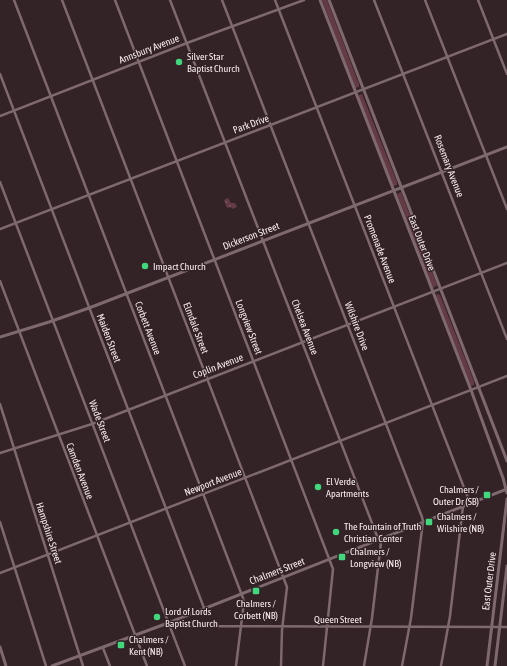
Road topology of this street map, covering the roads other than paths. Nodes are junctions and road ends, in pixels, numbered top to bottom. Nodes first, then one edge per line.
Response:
1 (14, 0) edge
2 (62, 0) edge
3 (115, 0) edge
4 (170, 0) edge
5 (222, 0) edge
6 (276, 0) edge
7 (304, 0) edge
8 (320, 0) edge
9 (329, 0) edge
10 (374, 0) edge
11 (425, 0) edge
12 (478, 0) edge
13 (279, 10) junction
14 (232, 26) junction
15 (507, 34) edge
16 (494, 40) junction
17 (187, 43) junction
18 (448, 58) junction
19 (139, 62) junction
20 (0, 74) edge
21 (507, 74) edge
22 (403, 75) junction
23 (92, 80) junction
24 (363, 90) junction
25 (356, 93) junction
26 (50, 96) junction
27 (317, 108) junction
28 (14, 110) junction
29 (0, 116) edge
30 (270, 125) junction
31 (225, 142) junction
32 (507, 147) edge
33 (486, 154) junction
34 (176, 161) junction
35 (442, 171) junction
36 (130, 179) junction
37 (0, 182) edge
38 (401, 186) junction
39 (393, 190) junction
40 (88, 195) junction
41 (355, 205) junction
42 (52, 209) junction
43 (507, 209) edge
44 (16, 223) junction
45 (308, 223) junction
46 (0, 230) edge
47 (263, 240) junction
48 (214, 259) junction
49 (507, 263) edge
50 (481, 273) junction
51 (168, 277) junction
52 (0, 281) edge
53 (440, 289) junction
54 (432, 292) junction
55 (126, 293) junction
56 (394, 307) junction
57 (89, 308) junction
58 (53, 321) junction
59 (348, 325) junction
60 (19, 331) junction
61 (0, 337) edge
62 (507, 339) edge
63 (302, 342) junction
64 (253, 361) junction
65 (507, 376) edge
66 (207, 379) junction
67 (478, 387) junction
68 (471, 390) junction
69 (165, 396) junction
70 (0, 404) edge
71 (432, 406) junction
72 (128, 410) junction
73 (92, 424) junction
74 (386, 424) junction
75 (58, 434) junction
76 (341, 441) junction
77 (500, 443) junction
78 (491, 446) junction
79 (14, 449) junction
80 (0, 453) edge
81 (291, 460) junction
82 (507, 461) edge
83 (245, 478) junction
84 (505, 478) edge
85 (507, 490) edge
86 (203, 494) junction
87 (507, 499) edge
88 (470, 503) junction
89 (463, 506) junction
90 (166, 509) junction
91 (423, 521) junction
92 (0, 522) edge
93 (130, 523) junction
94 (505, 529) edge
95 (97, 536) junction
96 (380, 539) junction
97 (48, 555) junction
98 (329, 559) junction
99 (507, 566) edge
100 (14, 567) junction
101 (0, 573) edge
102 (283, 577) junction
103 (241, 593) junction
104 (204, 608) junction
105 (169, 624) junction
106 (241, 626) junction
107 (283, 626) junction
108 (327, 626) junction
109 (371, 626) junction
110 (410, 627) junction
111 (449, 627) junction
112 (492, 627) junction
113 (500, 627) junction
114 (507, 627) edge
115 (135, 635) junction
116 (0, 647) edge
117 (103, 648) junction
118 (80, 656) junction
119 (488, 661) junction
120 (496, 661) junction
121 (6, 666) edge
122 (46, 666) edge
123 (52, 666) edge
124 (83, 666) edge
125 (110, 666) edge
126 (147, 666) edge
127 (185, 666) edge
128 (236, 666) edge
129 (282, 666) edge
130 (323, 666) edge
131 (364, 666) edge
132 (402, 666) edge
133 (441, 666) edge
134 (487, 666) edge
135 (495, 666) edge

1 - 26 street, Corbett Avenue
2 - 23 street, Elmdale Street
3 - 19 street, Longview Street
4 - 17 street, Chelsea Avenue
5 - 14 street, Wilshire Drive
6 - 13 street, Promenade Avenue
7 - 13 street, Annsbury Avenue
8 - 25 street, East Outer Drive
9 - 24 street, East Outer Drive
10 - 22 street, Rosemary Avenue
11 - 18 street
12 - 16 street
13 - 14 street, Annsbury Avenue
13 - 27 street, Promenade Avenue
14 - 17 street, Annsbury Avenue
14 - 30 street, Wilshire Drive
15 - 16 street, Park Drive
16 - 18 street, Park Drive
16 - 21 street
17 - 19 street, Annsbury Avenue
17 - 31 street, Chelsea Avenue
18 - 22 street, Park Drive
18 - 33 street
19 - 23 street, Annsbury Avenue
19 - 34 street, Longview Street
20 - 28 street, Maiden Street
22 - 24 street, Park Drive
22 - 35 street, Rosemary Avenue
23 - 26 street, Annsbury Avenue
23 - 36 street, Elmdale Street
24 - 25 street, Park Drive
24 - 38 street, East Outer Drive
25 - 27 street, Park Drive
25 - 39 street, East Outer Drive
26 - 28 street, Annsbury Avenue
26 - 40 street, Corbett Avenue
27 - 30 street, Park Drive
27 - 41 street, Promenade Avenue
28 - 29 street, Annsbury Avenue
28 - 42 street, Maiden Street
30 - 31 street, Park Drive
30 - 45 street, Wilshire Drive
31 - 34 street, Park Drive
31 - 47 street, Chelsea Avenue
32 - 33 street, Dickerson Street
33 - 35 street, Dickerson Street
33 - 43 street
34 - 36 street, Park Drive
34 - 48 street, Longview Street
35 - 38 street, Dickerson Street
35 - 50 street, Rosemary Avenue
36 - 40 street, Park Drive
36 - 51 street, Elmdale Street
37 - 44 street, Wade Street
38 - 39 street, Dickerson Street
38 - 53 street, East Outer Drive
39 - 41 street, Dickerson Street
39 - 54 street, East Outer Drive
40 - 42 street, Park Drive
40 - 55 street, Corbett Avenue
41 - 45 street, Dickerson Street
41 - 56 street, Promenade Avenue
42 - 44 street, Park Drive
42 - 57 street, Maiden Street
44 - 46 street, Park Drive
44 - 58 street, Wade Street
45 - 47 street, Dickerson Street
45 - 59 street, Wilshire Drive
47 - 48 street, Dickerson Street
47 - 63 street, Chelsea Avenue
48 - 51 street, Dickerson Street
48 - 64 street, Longview Street
49 - 50 street, Coplin Avenue
50 - 53 street, Coplin Avenue
50 - 62 street, Rosemary Avenue
51 - 55 street, Dickerson Street
51 - 66 street, Elmdale Street
52 - 60 street, Camden Avenue
53 - 54 street, Coplin Avenue
53 - 67 street, East Outer Drive
54 - 56 street, Coplin Avenue
54 - 68 street, East Outer Drive
55 - 57 street, Dickerson Street
55 - 69 street, Corbett Avenue
56 - 59 street, Coplin Avenue
56 - 71 street, Promenade Avenue
57 - 58 street, Dickerson Street
57 - 72 street, Maiden Street
58 - 60 street, Dickerson Street
58 - 73 street, Wade Street
59 - 63 street, Coplin Avenue
59 - 74 street, Wilshire Drive
60 - 61 street, Dickerson Street
60 - 75 street, Camden Avenue
63 - 64 street, Coplin Avenue
63 - 76 street, Chelsea Avenue
64 - 66 street, Coplin Avenue
64 - 81 street, Longview Street
65 - 67 street
66 - 69 street, Coplin Avenue
66 - 83 street, Elmdale Street
67 - 68 street, Newport Avenue
67 - 77 street, East Outer Drive
68 - 71 street, Newport Avenue
68 - 78 street, East Outer Drive
69 - 72 street, Coplin Avenue
69 - 86 street, Corbett Avenue
70 - 79 street, Hampshire Street
71 - 74 street, Newport Avenue
71 - 88 street, Promenade Avenue
72 - 73 street, Coplin Avenue
72 - 90 street, Maiden Street
73 - 75 street, Coplin Avenue
73 - 93 street, Wade Street
74 - 76 street, Newport Avenue
74 - 91 street, Wilshire Drive
75 - 79 street, Coplin Avenue
75 - 95 street, Camden Avenue
76 - 81 street, Newport Avenue
76 - 96 street, Chelsea Avenue
77 - 78 street
77 - 82 street, East Outer Drive
78 - 84 street, East Outer Drive
79 - 80 street, Coplin Avenue
79 - 97 street, Hampshire Street
81 - 83 street, Newport Avenue
81 - 98 street, Longview Street
83 - 86 street, Newport Avenue
83 - 102 street, Elmdale Street
84 - 85 street, East Outer Drive
85 - 88 street, Chalmers Street
86 - 90 street, Newport Avenue
86 - 103 street, Corbett Avenue
87 - 94 street, East Outer Drive
88 - 89 street, Chalmers Street
89 - 91 street, Chalmers Street
89 - 111 street
90 - 93 street, Newport Avenue
90 - 104 street, Maiden Street
91 - 96 street, Chalmers Street
91 - 110 street, Wilshire Drive
92 - 100 street
93 - 95 street, Newport Avenue
93 - 105 street, Wade Street
94 - 112 street, East Outer Drive
95 - 97 street, Newport Avenue
95 - 115 street, Camden Avenue
96 - 98 street, Chalmers Street
96 - 109 street, Chelsea Avenue
97 - 100 street, Newport Avenue
97 - 118 street, Hampshire Street
98 - 102 street, Chalmers Street
98 - 108 street, Longview Street
99 - 113 street, East Outer Drive
100 - 101 street, Newport Avenue
100 - 122 street
102 - 103 street, Chalmers Street
102 - 107 street, Elmdale Street
103 - 104 street, Chalmers Street
103 - 106 street, Corbett Avenue
104 - 105 street, Chalmers Street
105 - 106 street, Queen Street
105 - 115 street, Chalmers Street
105 - 127 street, Wade Street
106 - 107 street, Queen Street
106 - 128 street, Corbett Avenue
107 - 108 street, Queen Street
107 - 129 street, Elmdale Street
108 - 109 street, Queen Street
108 - 130 street, Longview Street
109 - 110 street, Queen Street
109 - 131 street, Chelsea Avenue
110 - 111 street, Queen Street
110 - 132 street, Wilshire Drive
111 - 112 street, Queen Street
111 - 133 street
112 - 113 street, Queen Street
112 - 119 street, East Outer Drive
113 - 114 street, Queen Street
113 - 120 street, East Outer Drive
115 - 117 street, Chalmers Street
115 - 126 street, Camden Avenue
116 - 121 street
117 - 118 street, Chalmers Street
117 - 125 street
118 - 123 street, Chalmers Street
118 - 124 street, Hampshire Street
119 - 120 street
119 - 134 street, East Outer Drive
120 - 135 street, East Outer Drive

